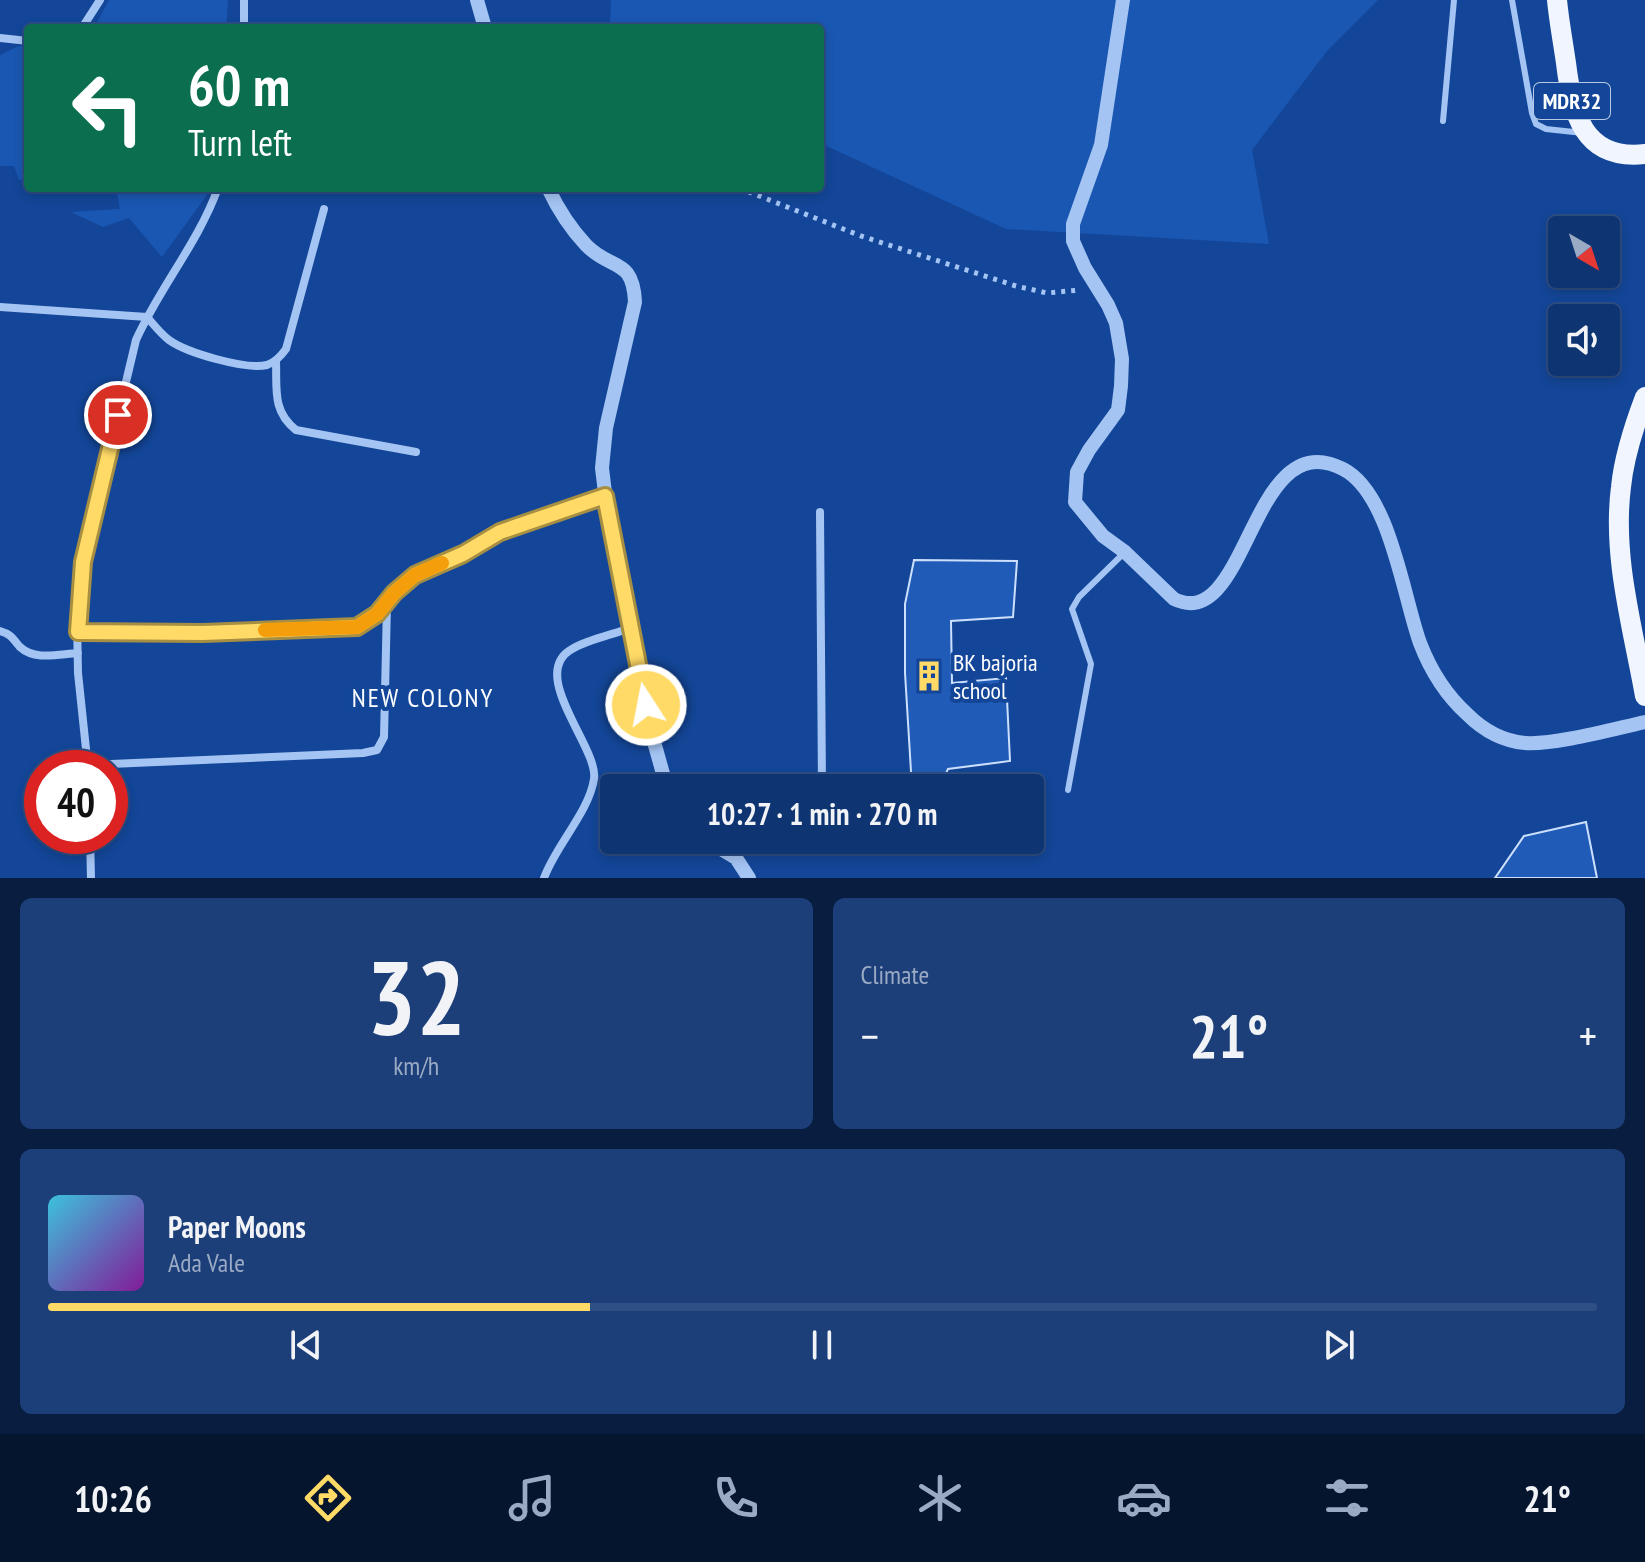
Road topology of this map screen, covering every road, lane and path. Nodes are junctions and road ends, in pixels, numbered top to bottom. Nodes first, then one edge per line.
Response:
1 (100, 0) edge
2 (244, 0) edge
3 (477, 0) edge
4 (1123, 0) edge
5 (1454, 0) edge
6 (1512, 0) edge
7 (1557, 0) edge
8 (85, 24) edge
9 (244, 24) edge
10 (484, 24) edge
11 (0, 38) edge
12 (24, 41) edge
13 (1443, 121) dead end
14 (1586, 134) junction
15 (1645, 154) edge
16 (216, 192) edge
17 (550, 192) edge
18 (749, 192) edge
19 (324, 209) dead end
20 (1098, 288) junction
21 (0, 307) edge
22 (147, 317) junction
23 (276, 361) junction
24 (1645, 397) edge
25 (416, 452) dead end
26 (605, 496) junction
27 (820, 512) dead end
28 (1125, 552) junction
29 (387, 604) junction
30 (630, 628) junction
31 (0, 631) edge
32 (78, 632) junction
33 (78, 653) junction
34 (1645, 696) edge
35 (1645, 722) edge
36 (87, 750) edge
37 (128, 764) edge
38 (663, 774) edge
39 (822, 774) edge
40 (1068, 790) dead end
41 (90, 854) edge
42 (729, 854) edge
43 (91, 878) edge
44 (544, 878) edge
45 (749, 878) edge

1 - 8 street
2 - 9 street
3 - 10 street
4 - 20 street
5 - 13 lane
6 - 14 lane
7 - 14 main road, MDR32
11 - 12 street
14 - 15 main road, MDR32
16 - 22 street
17 - 26 street
18 - 20 path
19 - 23 street
20 - 28 street
21 - 22 street
22 - 23 street
22 - 32 street
23 - 25 street
24 - 34 main road
26 - 29 street
26 - 30 street
27 - 39 street
28 - 35 street
28 - 40 lane
29 - 32 street
29 - 37 street
30 - 38 street
30 - 44 street
31 - 33 street
32 - 33 street
33 - 36 street
41 - 43 street
42 - 45 street

